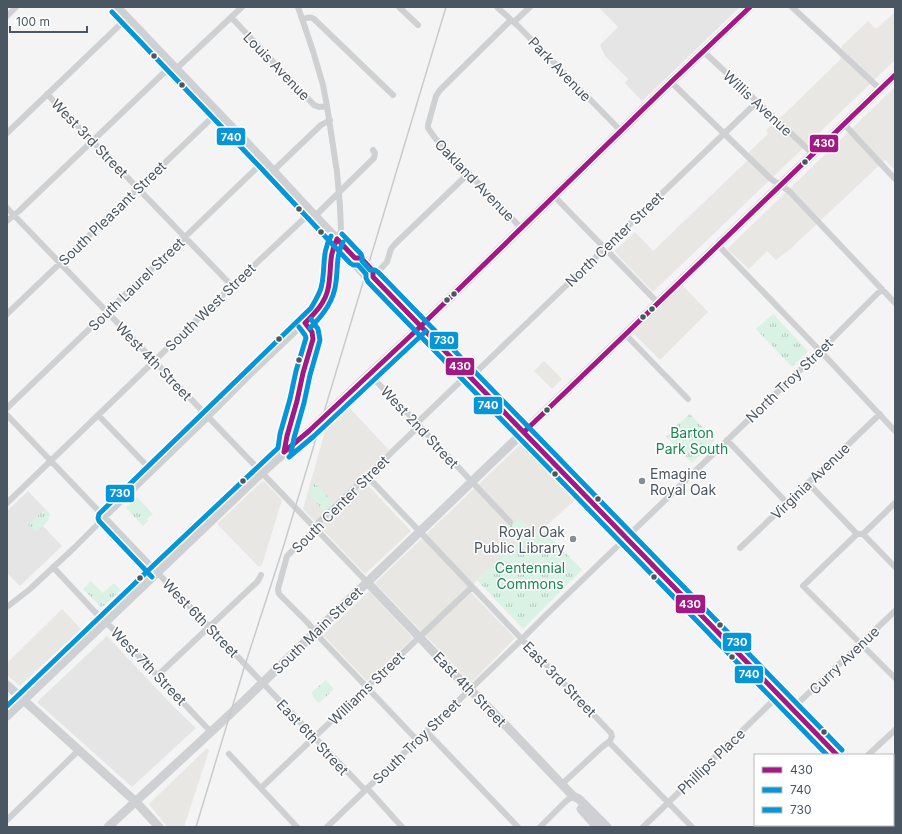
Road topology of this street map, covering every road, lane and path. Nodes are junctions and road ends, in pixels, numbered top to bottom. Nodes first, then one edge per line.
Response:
1 (16, 7) edge
2 (117, 7) edge
3 (298, 7) edge
4 (399, 7) edge
5 (497, 7) edge
6 (530, 7) edge
7 (750, 7) edge
8 (792, 7) edge
9 (240, 8) edge
10 (7, 16) edge
11 (231, 17) junction
12 (127, 18) junction
13 (303, 19) junction
14 (513, 21) junction
15 (418, 25) dead end
16 (704, 51) junction
17 (174, 67) junction
18 (895, 75) edge
19 (671, 82) junction
20 (880, 89) junction
21 (47, 94) junction
22 (393, 95) dead end
23 (757, 102) junction
24 (327, 106) junction
25 (218, 112) junction
26 (330, 120) junction
27 (844, 124) junction
28 (621, 132) junction
29 (7, 133) edge
30 (724, 133) junction
31 (93, 141) junction
32 (373, 150) dead end
33 (813, 154) junction
34 (264, 160) junction
35 (274, 170) junction
36 (469, 173) junction
37 (895, 179) edge
38 (780, 185) junction
39 (138, 188) junction
40 (339, 193) junction
41 (554, 196) junction
42 (7, 208) edge
43 (313, 214) junction
44 (14, 215) junction
45 (7, 221) edge
46 (522, 228) junction
47 (185, 237) junction
48 (337, 239) junction
49 (718, 245) junction
50 (605, 248) junction
51 (60, 263) junction
52 (373, 277) junction
53 (232, 286) junction
54 (882, 289) junction
55 (658, 303) junction
56 (895, 303) edge
57 (107, 312) junction
58 (7, 314) edge
59 (305, 323) junction
60 (421, 326) junction
61 (625, 334) junction
62 (820, 351) junction
63 (154, 361) junction
64 (369, 374) junction
65 (470, 376) junction
66 (688, 399) dead end
67 (7, 408) edge
68 (880, 414) junction
69 (7, 415) edge
70 (98, 415) junction
71 (208, 417) junction
72 (418, 425) junction
73 (895, 431) edge
74 (524, 432) junction
75 (727, 440) junction
76 (284, 452) junction
77 (51, 460) junction
78 (152, 471) junction
79 (261, 473) junction
80 (367, 476) junction
81 (471, 481) junction
82 (808, 483) junction
83 (7, 503) edge
84 (787, 503) junction
85 (895, 504) edge
86 (105, 517) junction
87 (510, 522) dead end
88 (315, 528) junction
89 (419, 532) junction
90 (860, 534) junction
91 (626, 537) junction
92 (740, 548) dead end
93 (895, 567) edge
94 (53, 568) junction
95 (157, 572) junction
96 (261, 574) dead end
97 (367, 582) junction
98 (472, 587) junction
99 (7, 607) edge
100 (895, 611) edge
101 (105, 622) junction
102 (209, 627) junction
103 (315, 632) junction
104 (419, 637) junction
105 (522, 639) junction
106 (861, 643) junction
107 (158, 675) junction
108 (895, 678) edge
109 (262, 683) junction
110 (7, 685) edge
111 (367, 687) junction
112 (469, 689) junction
113 (779, 695) junction
114 (23, 700) junction
115 (792, 709) junction
116 (7, 716) edge
117 (895, 730) edge
118 (426, 731) junction
119 (211, 732) junction
120 (314, 738) junction
121 (417, 740) junction
122 (609, 742) junction
123 (79, 750) junction
124 (229, 754) dead end
125 (836, 754) edge
126 (869, 754) edge
127 (562, 784) junction
128 (261, 788) junction
129 (366, 789) junction
130 (573, 796) junction
131 (136, 802) junction
132 (668, 802) junction
133 (7, 820) edge
134 (108, 827) edge
135 (159, 827) edge
136 (297, 827) edge
137 (327, 827) edge
138 (402, 827) edge
139 (518, 827) edge
140 (540, 827) edge
141 (597, 827) edge
142 (607, 827) edge
143 (643, 827) edge
144 (692, 827) edge

1 - 10 street
2 - 12 main road
3 - 13 street
4 - 15 street
5 - 14 street, Park Avenue
6 - 14 street
7 - 16 main road
8 - 20 street
9 - 11 street
11 - 17 street
11 - 24 street, Louis Avenue
12 - 17 main road
12 - 21 street
13 - 22 street
13 - 24 street
14 - 28 street, Park Avenue
14 - 36 street, Oakland Avenue
16 - 19 main road
16 - 23 street, Willis Avenue
17 - 25 main road
17 - 31 street
18 - 20 main road, South Main Street
19 - 28 main road
19 - 30 street
20 - 27 main road, South Main Street
21 - 29 street
21 - 31 street, West 3rd Street
23 - 30 street, North Center Street
23 - 33 street, Willis Avenue
24 - 26 street
25 - 34 main road
25 - 39 street, South Pleasant Street
26 - 35 street
26 - 40 street
27 - 33 main road, South Main Street
27 - 37 street
28 - 41 main road
30 - 38 street
30 - 50 street, North Center Street
31 - 39 street, West 3rd Street
31 - 44 street
32 - 40 street, South West Street
33 - 38 main road, South Main Street
34 - 35 main road
34 - 47 street, South Laurel Street
35 - 43 main road
36 - 46 street, Oakland Avenue
36 - 52 street
38 - 49 main road, South Main Street
38 - 54 street
39 - 47 street, West 3rd Street
39 - 51 street, South Pleasant Street
40 - 43 street, South West Street
40 - 48 street
41 - 46 main road
41 - 50 street
42 - 44 street, West 4th Street
43 - 48 main road
43 - 53 street, South West Street
44 - 45 street
44 - 51 street, West 4th Street
46 - 60 main road
47 - 53 street, West 3rd Street
47 - 57 street, South Laurel Street
48 - 52 main road
48 - 59 street
49 - 55 main road, South Main Street
49 - 62 street
50 - 55 street
50 - 65 street, North Center Street
51 - 57 street, West 4th Street
51 - 58 street, South Pleasant Street
52 - 60 main road
53 - 63 street, South West Street
54 - 56 street
54 - 62 street, North Troy Street
55 - 61 main road, South Main Street
57 - 63 street, West 4th Street
57 - 67 street, South Laurel Street
59 - 71 street
59 - 76 street
60 - 64 main road
60 - 65 main road
61 - 66 street
61 - 74 main road, South Main Street
62 - 68 street
62 - 75 street, North Troy Street
63 - 70 street, South West Street
63 - 71 street, West 4th Street
64 - 72 street, West 2nd Street
64 - 76 main road
65 - 72 street, South Center Street
65 - 74 main road
68 - 73 street
68 - 82 street, Virginia Avenue
69 - 77 street, West 6th Street
70 - 77 street, South West Street
70 - 78 street
71 - 78 street
71 - 79 street, West 4th Street
72 - 80 street, South Center Street
72 - 81 street, West 2nd Street
74 - 81 main road, South Main Street
74 - 91 main road
75 - 84 street
75 - 91 street, North Troy Street
76 - 79 main road
77 - 83 street, South West Street
77 - 86 street, West 6th Street
78 - 86 street
79 - 88 street, West 4th Street
79 - 95 main road
80 - 88 street, South Center Street
80 - 89 street
81 - 87 street, West 2nd Street
81 - 89 main road, South Main Street
82 - 84 street, Virginia Avenue
82 - 90 street
84 - 92 street, Virginia Avenue
85 - 90 street
86 - 94 street
86 - 95 street, West 6th Street
88 - 97 street, West 4th Street
88 - 103 street, South Center Street
89 - 97 main road, South Main Street
89 - 98 street, East 3rd Street
90 - 93 street
90 - 106 street
91 - 105 street, South Troy Street
91 - 113 main road
94 - 99 street
94 - 101 street, West 7th Street
95 - 101 main road
95 - 102 street, West 6th Street
96 - 102 street
97 - 103 main road, South Main Street
97 - 104 main road, East 4th Street
98 - 104 street, Williams Street
98 - 105 street, East 3rd Street
100 - 106 street, Curry Avenue
101 - 107 street, West 7th Street
101 - 114 main road
102 - 107 street
102 - 109 street, West 6th Street
103 - 109 main road, South Main Street
103 - 111 street
104 - 111 street, Williams Street
104 - 112 main road, East 4th Street
105 - 112 street, South Troy Street
105 - 122 street, East 3rd Street
106 - 108 street
106 - 115 street, Curry Avenue
107 - 119 street, West 7th Street
109 - 119 main road, South Main Street
109 - 120 street, East 6th Street
110 - 114 main road
111 - 120 street, Williams Street
111 - 121 street
112 - 118 street, South Troy Street
112 - 127 main road, East 4th Street
113 - 115 main road
113 - 132 street, Phillips Place
114 - 116 main road
114 - 123 main road
115 - 125 main road
117 - 126 street
118 - 121 street, South Troy Street
118 - 139 street
119 - 131 main road, South Main Street
120 - 128 street, Williams Street
120 - 129 street, East 6th Street
121 - 129 street, South Troy Street
122 - 127 street
122 - 132 street, East 3rd Street
123 - 131 main road
123 - 133 street
124 - 128 street
127 - 130 main road, East 4th Street
128 - 136 street
129 - 137 street, South Troy Street
129 - 138 street, East 6th Street
130 - 140 street
130 - 141 main road, East 4th Street
130 - 142 main road, East 4th Street
131 - 134 main road, South Main Street
131 - 135 main road
132 - 143 street, Phillips Place
132 - 144 street, East 3rd Street

